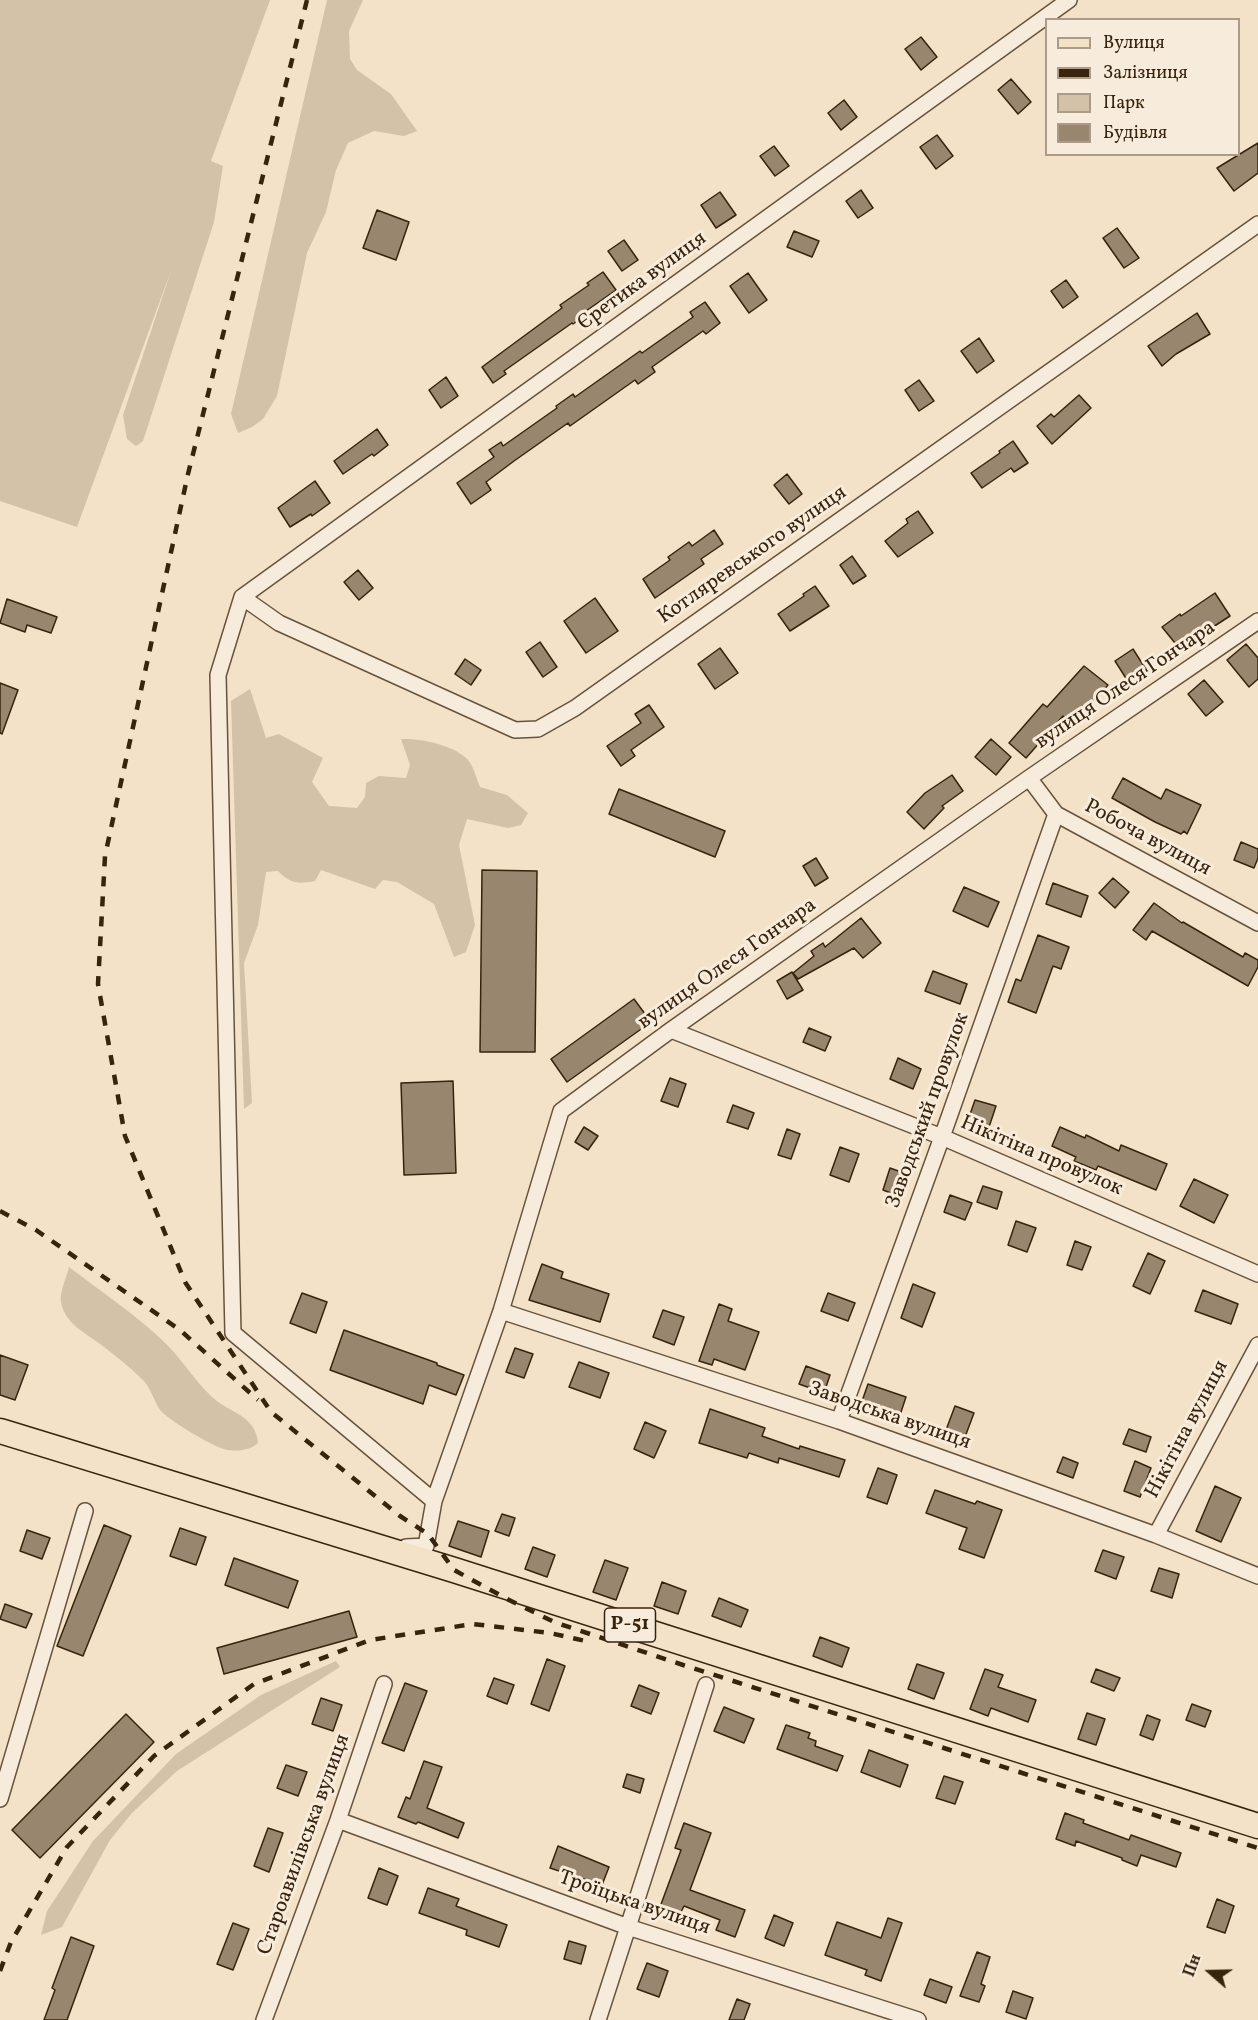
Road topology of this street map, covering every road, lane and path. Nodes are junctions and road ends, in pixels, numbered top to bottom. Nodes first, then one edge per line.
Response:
1 (1069, 0) edge
2 (1258, 224) edge
3 (242, 597) junction
4 (1258, 621) edge
5 (1029, 778) junction
6 (1056, 814) junction
7 (1258, 923) edge
8 (671, 1030) junction
9 (942, 1137) junction
10 (1258, 1274) edge
11 (501, 1311) junction
12 (1258, 1345) edge
13 (839, 1421) junction
14 (0, 1431) edge
15 (434, 1501) junction
16 (85, 1511) dead end
17 (1155, 1535) junction
18 (406, 1547) dead end
19 (1258, 1576) edge
20 (384, 1684) dead end
21 (706, 1685) dead end
22 (0, 1799) edge
23 (338, 1820) junction
24 (1258, 1826) edge
25 (628, 1927) junction
26 (264, 2020) edge
27 (598, 2020) edge
28 (918, 2020) edge

1 - 3 street, Єретика вулиця
2 - 3 street, Котляревського вулиця
3 - 15 street
4 - 5 street, вулиця Олеся Гончара
5 - 6 street, Робоча вулиця
5 - 8 street, вулиця Олеся Гончара
6 - 7 street, Робоча вулиця
6 - 9 street, Заводський провулок
8 - 9 street, Нікітіна провулок
8 - 11 street, вулиця Олеся Гончара
9 - 10 street, Нікітіна провулок
9 - 13 street, Заводський провулок
11 - 13 street, Заводська вулиця
11 - 15 street, вулиця Олеся Гончара
12 - 17 street, Нікітіна вулиця
13 - 17 street, Заводська вулиця
14 - 24 main road, Р-51
15 - 18 street, вулиця Олеся Гончара
16 - 22 street
17 - 19 street, Заводська вулиця
20 - 23 street, Староавилівська вулиця
21 - 25 street
23 - 25 street, Троїцька вулиця
23 - 26 street, Староавилівська вулиця
25 - 27 street
25 - 28 street, Троїцька вулиця

